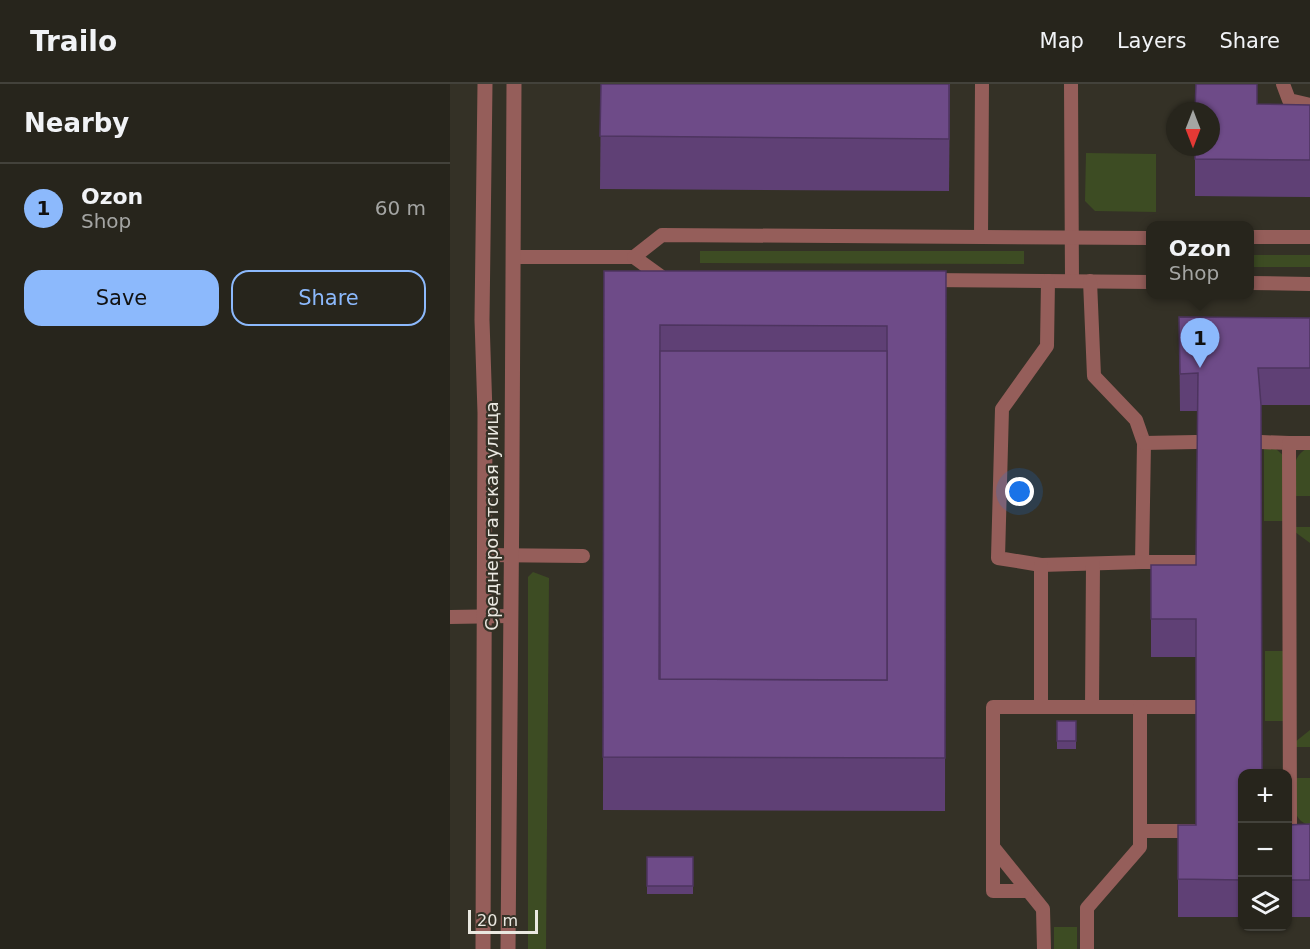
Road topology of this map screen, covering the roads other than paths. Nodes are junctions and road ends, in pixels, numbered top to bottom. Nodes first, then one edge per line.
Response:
1 (485, 84) edge
2 (514, 84) edge
3 (982, 84) edge
4 (1071, 84) edge
5 (1283, 84) edge
6 (1310, 105) edge
7 (981, 237) junction
8 (1072, 237) junction
9 (1254, 237) edge
10 (1310, 237) edge
11 (1146, 238) edge
12 (514, 257) junction
13 (634, 257) junction
14 (681, 278) edge
15 (913, 280) edge
16 (1048, 280) junction
17 (1072, 280) junction
18 (1090, 281) junction
19 (1146, 282) edge
20 (1254, 284) edge
21 (1310, 284) edge
22 (1144, 442) junction
23 (1196, 442) edge
24 (1261, 442) edge
25 (1289, 442) junction
26 (1310, 442) edge
27 (485, 555) junction
28 (510, 556) junction
29 (583, 556) dead end
30 (1142, 562) junction
31 (1196, 562) edge
32 (1093, 564) junction
33 (1041, 565) junction
34 (450, 616) edge
35 (485, 616) junction
36 (510, 616) junction
37 (1041, 707) junction
38 (1092, 707) junction
39 (1140, 707) junction
40 (1196, 707) edge
41 (1289, 823) edge
42 (1140, 831) junction
43 (1196, 831) edge
44 (1292, 831) edge
45 (1310, 831) edge
46 (993, 847) junction
47 (1028, 891) junction
48 (483, 949) edge
49 (508, 949) edge
50 (1044, 949) edge
51 (1087, 949) edge

1 - 27 street, Среднерогатская улица
2 - 12 street, Среднерогатская улица
3 - 7 lane
4 - 8 lane
5 - 6 lane
7 - 8 lane
7 - 13 lane
8 - 11 lane
8 - 17 lane
9 - 10 lane
12 - 13 lane
12 - 28 street, Среднерогатская улица
13 - 14 lane
15 - 16 lane
16 - 17 lane
16 - 33 lane
17 - 18 lane
18 - 19 lane
18 - 22 lane
20 - 21 lane
22 - 23 lane
22 - 30 lane
24 - 25 lane
25 - 26 lane
25 - 41 lane
27 - 28 lane
27 - 35 street, Среднерогатская улица
28 - 29 lane
28 - 36 street, Среднерогатская улица
30 - 31 lane
30 - 32 lane
32 - 33 lane
32 - 38 lane
33 - 37 lane
34 - 35 lane
35 - 36 lane
35 - 48 street, Среднерогатская улица
36 - 49 street, Среднерогатская улица
37 - 38 lane
37 - 46 lane
38 - 39 lane
39 - 40 lane
39 - 42 lane
42 - 43 lane
42 - 51 lane
44 - 45 lane
46 - 47 lane
46 - 47 lane
47 - 50 lane

